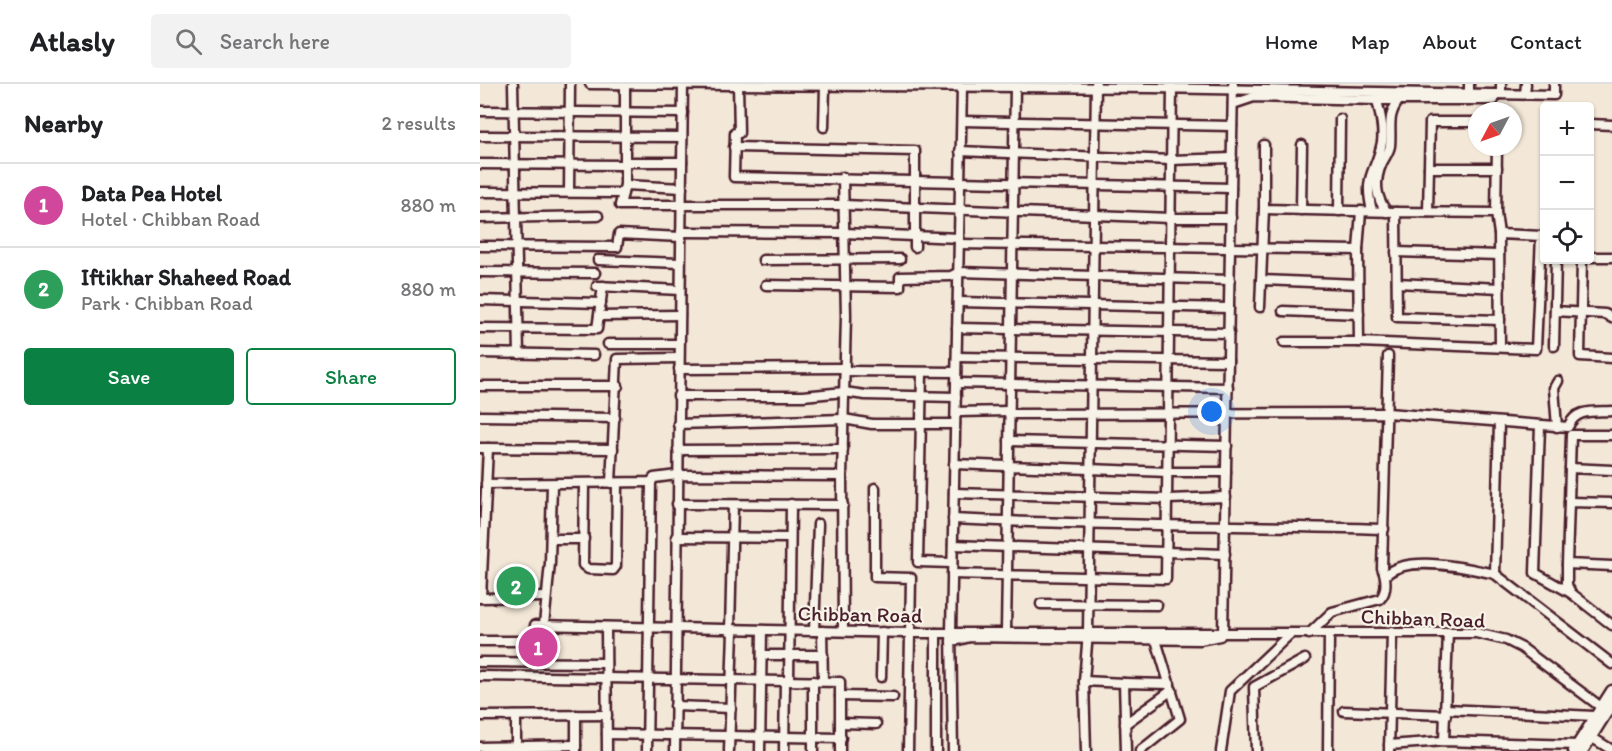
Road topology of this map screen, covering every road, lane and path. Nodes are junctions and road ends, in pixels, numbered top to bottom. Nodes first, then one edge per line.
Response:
1 (513, 84) edge
2 (570, 84) edge
3 (590, 84) edge
4 (626, 84) edge
5 (683, 84) edge
6 (707, 84) edge
7 (738, 84) edge
8 (1501, 84) edge
9 (1526, 84) edge
10 (1554, 84) edge
11 (765, 85) edge
12 (791, 85) edge
13 (846, 85) edge
14 (874, 85) edge
15 (900, 85) edge
16 (821, 86) edge
17 (927, 86) edge
18 (956, 86) edge
19 (1096, 86) edge
20 (1122, 86) edge
21 (1152, 86) edge
22 (1206, 86) edge
23 (1015, 87) junction
24 (1176, 87) edge
25 (1263, 88) edge
26 (1285, 88) edge
27 (1310, 88) edge
28 (1337, 88) edge
29 (1364, 88) edge
30 (1391, 88) edge
31 (1420, 88) edge
32 (1445, 89) edge
33 (1469, 89) edge
34 (1233, 90) edge
35 (1498, 94) junction
36 (1525, 94) junction
37 (1554, 95) junction
38 (1254, 97) junction
39 (1377, 100) junction
40 (1399, 100) junction
41 (1553, 102) edge
42 (1233, 104) junction
43 (480, 111) edge
44 (513, 111) junction
45 (570, 111) junction
46 (625, 112) junction
47 (683, 112) junction
48 (1340, 119) dead end
49 (962, 121) junction
50 (1014, 121) junction
51 (1468, 122) edge
52 (1594, 124) edge
53 (1094, 125) junction
54 (1612, 125) edge
55 (1232, 126) junction
56 (824, 127) dead end
57 (1171, 127) junction
58 (480, 136) edge
59 (513, 137) junction
60 (569, 137) junction
61 (625, 137) junction
62 (682, 137) junction
63 (1264, 145) dead end
64 (1302, 145) dead end
65 (734, 147) junction
66 (960, 152) junction
67 (1012, 153) junction
68 (1095, 155) junction
69 (1497, 156) edge
70 (1232, 158) junction
71 (1171, 160) junction
72 (682, 162) junction
73 (514, 163) junction
74 (480, 164) edge
75 (569, 164) junction
76 (625, 164) junction
77 (1429, 168) junction
78 (1497, 168) junction
79 (843, 177) junction
80 (914, 179) junction
81 (960, 181) junction
82 (1013, 182) junction
83 (1093, 186) junction
84 (682, 188) junction
85 (1170, 188) junction
86 (1232, 188) junction
87 (624, 189) junction
88 (480, 192) edge
89 (515, 192) junction
90 (569, 192) junction
91 (844, 205) junction
92 (681, 206) junction
93 (914, 208) junction
94 (1264, 209) junction
95 (1301, 210) junction
96 (960, 211) junction
97 (1339, 211) junction
98 (1361, 211) junction
99 (1012, 212) junction
100 (1372, 212) junction
101 (1392, 212) junction
102 (1428, 212) junction
103 (1496, 213) junction
104 (1092, 215) junction
105 (598, 216) dead end
106 (480, 218) edge
107 (515, 218) junction
108 (1170, 218) junction
109 (1231, 218) junction
110 (844, 233) junction
111 (681, 234) junction
112 (1499, 234) junction
113 (915, 235) junction
114 (959, 241) junction
115 (516, 244) junction
116 (1012, 245) junction
117 (480, 246) edge
118 (915, 247) dead end
119 (1093, 247) junction
120 (1170, 249) junction
121 (1230, 249) junction
122 (1262, 250) junction
123 (1358, 250) junction
124 (1396, 252) junction
125 (1499, 255) junction
126 (1594, 257) edge
127 (1612, 257) edge
128 (845, 258) junction
129 (900, 259) dead end
130 (598, 260) dead end
131 (763, 260) dead end
132 (681, 263) junction
133 (1556, 264) edge
134 (1582, 264) edge
135 (480, 272) edge
136 (959, 272) junction
137 (517, 273) junction
138 (595, 273) dead end
139 (1011, 275) junction
140 (1093, 277) junction
141 (1170, 279) junction
142 (1230, 280) junction
143 (1261, 280) junction
144 (1358, 284) junction
145 (1397, 284) junction
146 (766, 285) dead end
147 (845, 287) junction
148 (1500, 288) junction
149 (680, 290) junction
150 (480, 300) edge
151 (517, 301) junction
152 (958, 302) junction
153 (601, 303) junction
154 (1011, 303) junction
155 (1092, 305) junction
156 (1169, 307) junction
157 (1260, 307) dead end
158 (1229, 308) junction
159 (1284, 311) dead end
160 (1555, 311) junction
161 (1581, 311) junction
162 (1359, 314) junction
163 (680, 315) junction
164 (599, 316) junction
165 (1612, 318) edge
166 (1500, 320) junction
167 (480, 328) edge
168 (957, 328) junction
169 (1011, 328) junction
170 (518, 329) junction
171 (1092, 330) junction
172 (1169, 332) junction
173 (1229, 333) junction
174 (1284, 342) dead end
175 (1359, 342) junction
176 (608, 344) dead end
177 (679, 344) junction
178 (1554, 346) dead end
179 (1500, 347) junction
180 (480, 354) edge
181 (519, 354) junction
182 (594, 355) dead end
183 (1388, 356) dead end
184 (957, 357) junction
185 (679, 358) junction
186 (1010, 358) junction
187 (1612, 358) edge
188 (1092, 359) junction
189 (1169, 360) junction
190 (1228, 361) junction
191 (679, 369) junction
192 (845, 370) junction
193 (956, 372) junction
194 (922, 373) junction
195 (1558, 381) dead end
196 (956, 383) junction
197 (1010, 384) junction
198 (480, 386) edge
199 (618, 386) junction
200 (1091, 386) junction
201 (1169, 388) junction
202 (1228, 388) junction
203 (844, 392) junction
204 (678, 396) junction
205 (921, 397) junction
206 (956, 397) junction
207 (1612, 411) edge
208 (956, 412) junction
209 (1009, 413) junction
210 (1387, 413) junction
211 (1091, 414) junction
212 (1168, 414) junction
213 (1227, 414) junction
214 (480, 417) edge
215 (615, 418) junction
216 (844, 419) junction
217 (1499, 423) junction
218 (678, 424) junction
219 (921, 424) junction
220 (955, 424) junction
221 (1540, 426) junction
222 (1557, 427) junction
223 (1570, 431) junction
224 (1612, 435) edge
225 (1009, 441) junction
226 (1090, 443) junction
227 (1168, 445) junction
228 (1227, 446) junction
229 (484, 448) edge
230 (613, 449) junction
231 (843, 449) junction
232 (678, 450) junction
233 (954, 464) junction
234 (1008, 466) junction
235 (1570, 468) junction
236 (1090, 469) junction
237 (1612, 470) edge
238 (1168, 472) junction
239 (1226, 472) junction
240 (677, 475) junction
241 (842, 476) junction
242 (614, 483) junction
243 (651, 483) junction
244 (486, 484) junction
245 (552, 484) junction
246 (584, 484) junction
247 (875, 488) dead end
248 (954, 493) junction
249 (1008, 494) junction
250 (1090, 497) junction
251 (1226, 497) junction
252 (1168, 499) junction
253 (1569, 502) junction
254 (677, 504) junction
255 (791, 504) junction
256 (1612, 504) edge
257 (732, 505) junction
258 (843, 505) junction
259 (953, 519) junction
260 (1007, 522) junction
261 (818, 524) dead end
262 (1089, 524) junction
263 (1225, 524) junction
264 (1167, 527) junction
265 (1384, 529) junction
266 (482, 534) edge
267 (676, 537) junction
268 (732, 538) junction
269 (790, 538) junction
270 (552, 539) junction
271 (584, 539) junction
272 (953, 545) junction
273 (1007, 548) junction
274 (1089, 550) junction
275 (1168, 552) junction
276 (1225, 554) junction
277 (952, 563) junction
278 (1567, 564) junction
279 (482, 566) edge
280 (1612, 566) edge
281 (952, 574) junction
282 (1495, 574) junction
283 (1007, 575) junction
284 (1386, 575) junction
285 (1088, 577) junction
286 (1571, 593) junction
287 (546, 597) junction
288 (480, 598) edge
289 (1041, 604) dead end
290 (1088, 604) junction
291 (1157, 605) dead end
292 (544, 625) junction
293 (1612, 625) edge
294 (606, 627) junction
295 (649, 628) junction
296 (676, 629) junction
297 (732, 631) junction
298 (762, 631) junction
299 (788, 631) junction
300 (818, 631) junction
301 (843, 631) junction
302 (1006, 631) junction
303 (882, 632) junction
304 (951, 632) junction
305 (1392, 632) junction
306 (1448, 632) junction
307 (909, 633) junction
308 (936, 633) junction
309 (1223, 633) junction
310 (1290, 634) junction
311 (1309, 634) junction
312 (1329, 634) junction
313 (1086, 636) junction
314 (1156, 640) junction
315 (480, 641) edge
316 (533, 641) junction
317 (951, 642) junction
318 (762, 655) junction
319 (788, 655) junction
320 (823, 655) junction
321 (1305, 659) dead end
322 (480, 662) edge
323 (533, 663) junction
324 (606, 663) junction
325 (1612, 664) edge
326 (480, 676) edge
327 (649, 678) junction
328 (676, 678) junction
329 (881, 678) dead end
330 (606, 679) junction
331 (731, 679) junction
332 (761, 681) junction
333 (787, 681) junction
334 (813, 681) junction
335 (823, 681) junction
336 (1084, 681) junction
337 (1124, 683) junction
338 (1171, 687) junction
339 (1612, 691) edge
340 (840, 696) junction
341 (893, 697) dead end
342 (1612, 703) edge
343 (675, 706) junction
344 (731, 708) junction
345 (1344, 711) dead end
346 (1446, 712) junction
347 (1598, 712) junction
348 (1391, 713) junction
349 (576, 715) junction
350 (607, 715) junction
351 (480, 716) edge
352 (516, 716) junction
353 (840, 723) junction
354 (876, 723) dead end
355 (1125, 724) junction
356 (607, 734) junction
357 (647, 734) junction
358 (675, 734) junction
359 (730, 734) junction
360 (761, 736) junction
361 (785, 736) junction
362 (813, 737) junction
363 (1591, 737) junction
364 (841, 738) junction
365 (1444, 741) junction
366 (516, 746) junction
367 (480, 747) edge
368 (576, 748) edge
369 (1389, 748) edge
370 (1578, 749) edge
371 (1612, 750) edge
372 (607, 751) edge
373 (647, 751) edge
374 (675, 751) edge
375 (729, 751) edge
376 (760, 751) edge
377 (784, 751) edge
378 (813, 751) edge
379 (840, 751) edge
380 (908, 751) edge
381 (936, 751) edge
382 (953, 751) edge
383 (1086, 751) edge
384 (1126, 751) edge
385 (1140, 751) edge
386 (1221, 751) edge
387 (1256, 751) edge
388 (1328, 751) edge

1 - 44 street
2 - 45 street
3 - 4 street
4 - 5 street
4 - 46 street
5 - 6 street
5 - 47 street
6 - 7 street
7 - 11 street
7 - 65 street
8 - 35 street
9 - 36 street
10 - 37 street
11 - 12 street
12 - 16 street
13 - 14 street
13 - 16 street
14 - 15 street
15 - 17 street
16 - 56 street
17 - 18 street
18 - 23 street
18 - 49 street
19 - 20 street
19 - 23 street
19 - 53 street
20 - 21 street
21 - 24 street
22 - 24 street
22 - 34 street
23 - 50 street
24 - 57 street
25 - 26 street
25 - 34 street
26 - 27 street
27 - 28 street
28 - 29 street
29 - 30 street
30 - 31 street
31 - 32 street
32 - 33 street
33 - 35 street
34 - 38 street
34 - 42 street
35 - 36 street
35 - 40 street
36 - 37 street
37 - 41 street
38 - 39 street
38 - 42 street
39 - 40 street
39 - 100 street
40 - 101 street
42 - 55 street
43 - 44 street
44 - 45 street
44 - 59 street
45 - 46 street
45 - 60 street
46 - 47 street
46 - 61 street
47 - 62 street
48 - 97 street
49 - 50 street
49 - 66 street
50 - 53 street
50 - 67 street
51 - 77 street
52 - 54 street
53 - 57 street
53 - 68 street
55 - 57 street
55 - 70 street
57 - 71 street
58 - 59 street
59 - 60 street
59 - 73 street
60 - 61 street
60 - 75 street
61 - 62 street
61 - 76 street
62 - 72 street
63 - 94 street
64 - 95 street
65 - 79 street
65 - 80 street
66 - 67 street
66 - 81 street
67 - 68 street
67 - 82 street
68 - 71 street
68 - 83 street
69 - 78 street
70 - 71 street
70 - 86 street
71 - 85 street
72 - 76 street
72 - 84 street
73 - 74 street
73 - 75 street
73 - 89 street
75 - 76 street
75 - 90 street
76 - 87 street
77 - 78 street
77 - 102 street
78 - 103 street
79 - 80 street
79 - 91 street
80 - 81 street
80 - 93 street
81 - 82 street
81 - 96 street
82 - 83 street
82 - 99 street
83 - 85 street
83 - 104 street
84 - 87 street
84 - 92 street
85 - 86 street
85 - 108 street
86 - 109 street
87 - 90 street
87 - 92 street
88 - 89 street
89 - 90 street
89 - 107 street
91 - 92 street
91 - 93 street
91 - 110 street
92 - 111 street
93 - 96 street
93 - 113 street
94 - 95 street
94 - 122 street
95 - 97 street
96 - 99 street
96 - 114 street
97 - 98 street
98 - 100 street
98 - 123 street
99 - 104 street
99 - 116 street
100 - 101 street
101 - 102 street
101 - 124 street
102 - 103 street
103 - 112 street
104 - 108 street
104 - 119 street
105 - 107 street
106 - 107 street
107 - 115 street
108 - 109 street
108 - 120 street
109 - 121 street
110 - 111 street
110 - 113 street
110 - 128 street
111 - 115 street
111 - 132 street
112 - 125 street
112 - 179 street
113 - 114 street
113 - 118 street
114 - 116 street
114 - 136 street
115 - 117 street
115 - 137 street
116 - 119 street
116 - 139 street
119 - 120 street
119 - 140 street
120 - 121 street
120 - 141 street
121 - 122 street
121 - 142 street
122 - 123 street
122 - 143 street
123 - 144 street
124 - 125 street
124 - 145 street
125 - 148 street
126 - 127 street
128 - 129 street
128 - 131 street
128 - 147 street
130 - 132 street
132 - 149 street
133 - 160 street
134 - 161 street
135 - 137 street
136 - 139 street
136 - 147 street
136 - 152 street
137 - 138 street
137 - 151 street
139 - 140 street
139 - 154 street
140 - 141 street
140 - 155 street
141 - 142 street
141 - 156 street
142 - 158 street
143 - 144 street
143 - 157 street
144 - 162 street
145 - 148 street
145 - 166 street
146 - 147 street
147 - 192 street
148 - 166 street
149 - 153 street
149 - 163 street
150 - 151 street
151 - 153 street
151 - 170 street
152 - 154 street
152 - 168 street
153 - 164 street
154 - 155 street
154 - 169 street
155 - 156 street
155 - 171 street
156 - 158 street
156 - 172 street
158 - 173 street
159 - 162 street
160 - 161 street
160 - 178 street
161 - 165 street
161 - 187 street
162 - 175 street
163 - 164 street
163 - 177 street
164 - 170 street
166 - 179 street
167 - 170 street
168 - 169 street
168 - 184 street
169 - 171 street
169 - 186 street
170 - 181 street
171 - 172 street
171 - 188 street
172 - 173 street
172 - 189 street
173 - 190 street
174 - 175 street
175 - 179 street
176 - 177 street
177 - 185 street
180 - 181 street
181 - 182 street
183 - 210 street
184 - 186 street
184 - 193 street
185 - 191 street
185 - 199 street
186 - 188 street
186 - 197 street
188 - 189 street
188 - 200 street
189 - 190 street
189 - 201 street
190 - 202 street
191 - 192 street
191 - 204 street
192 - 194 street
192 - 203 street
193 - 194 street
193 - 196 street
194 - 205 street
195 - 222 street
196 - 197 street
196 - 206 street
197 - 200 street
197 - 209 street
198 - 199 street
199 - 215 street
200 - 201 street
200 - 211 street
201 - 202 street
201 - 212 street
202 - 213 street
203 - 204 street
203 - 205 street
203 - 216 street
204 - 218 street
205 - 206 street
205 - 219 street
206 - 208 street
207 - 223 street
208 - 209 street
208 - 220 street
209 - 211 street
209 - 225 street
210 - 213 street
210 - 217 street
210 - 265 street
211 - 212 street
211 - 226 street
212 - 213 street
212 - 227 street
213 - 228 street
214 - 215 street
215 - 230 street
216 - 218 street
216 - 219 street
216 - 231 street
217 - 221 street
217 - 282 street
218 - 232 street
219 - 220 street
219 - 277 street
220 - 233 street
221 - 222 street
221 - 286 street
222 - 223 street
223 - 224 street
223 - 235 street
225 - 226 street
225 - 234 street
226 - 227 street
226 - 236 street
227 - 228 street
227 - 238 street
228 - 239 street
229 - 230 street
229 - 244 street
230 - 242 street
231 - 232 street
231 - 241 street
232 - 240 street
233 - 234 street
233 - 248 street
234 - 236 street
234 - 249 street
235 - 237 street
235 - 253 street
236 - 238 street
236 - 250 street
238 - 239 street
238 - 252 street
239 - 251 street
240 - 241 street
240 - 243 street
240 - 254 street
241 - 258 street
242 - 243 street
242 - 246 street
242 - 271 street
243 - 295 street
244 - 245 street
244 - 266 street
245 - 246 street
245 - 270 street
246 - 271 street
247 - 307 street
248 - 249 street
248 - 259 street
249 - 250 street
249 - 260 street
250 - 252 street
250 - 262 street
251 - 252 street
251 - 263 street
252 - 264 street
253 - 256 street
253 - 278 street
254 - 257 street
254 - 267 street
255 - 257 street
255 - 258 street
255 - 269 street
257 - 268 street
258 - 301 street
259 - 260 street
259 - 272 street
260 - 262 street
260 - 273 street
261 - 300 street
262 - 264 street
262 - 274 street
263 - 264 street
263 - 265 street
263 - 276 street
264 - 275 street
265 - 284 street
266 - 279 street
267 - 268 street
267 - 296 street
268 - 269 street
268 - 297 street
269 - 299 street
270 - 271 street
270 - 287 street
272 - 273 street
272 - 277 street
273 - 274 street
273 - 283 street
274 - 275 street
274 - 285 street
275 - 276 street
275 - 285 street
276 - 309 street
277 - 281 street
278 - 280 street
278 - 286 street
279 - 288 street
281 - 283 street
281 - 304 street
282 - 284 street
282 - 325 street
283 - 285 street
283 - 302 street
284 - 311 street
285 - 290 street
286 - 293 street
287 - 288 street
287 - 292 street
289 - 290 street
290 - 291 street
290 - 313 street
292 - 294 street, Chibban Road
292 - 316 street
294 - 295 street, Chibban Road
294 - 324 street
295 - 296 street, Chibban Road
295 - 327 street
296 - 297 street, Chibban Road
296 - 328 street
297 - 298 street, Chibban Road
297 - 331 street
298 - 299 street, Chibban Road
298 - 318 street
299 - 300 street, Chibban Road
299 - 319 street
300 - 301 street, Chibban Road
300 - 320 street
301 - 303 street, Chibban Road
302 - 304 street, Chibban Road
302 - 313 street, Chibban Road
303 - 307 street, Chibban Road
303 - 329 street
304 - 308 street, Chibban Road
304 - 317 street
305 - 306 street, Chibban Road
305 - 312 street, Chibban Road
305 - 348 street
306 - 346 street
306 - 347 street, Chibban Road
307 - 308 street, Chibban Road
307 - 380 street
308 - 381 street
309 - 310 street, Chibban Road
309 - 313 street, Chibban Road
309 - 314 street, Chibban Road
310 - 311 street, Chibban Road
310 - 386 street
311 - 312 street, Chibban Road
312 - 388 street
313 - 314 street, Chibban Road
313 - 317 street, Chibban Road
313 - 336 street
314 - 338 street
315 - 316 street
316 - 323 street
317 - 382 street
318 - 319 street
318 - 332 street
319 - 320 street
319 - 333 street
320 - 335 street
321 - 387 street
322 - 323 street
323 - 324 street
324 - 330 street
326 - 330 street
327 - 328 street
327 - 330 street
327 - 357 street
328 - 331 street
328 - 343 street
330 - 350 street
331 - 332 street
331 - 344 street
332 - 333 street
332 - 360 street
333 - 334 street
333 - 361 street
334 - 335 street
334 - 362 street
335 - 340 street
336 - 337 street
336 - 383 street
337 - 338 street
337 - 355 street
338 - 355 street
338 - 385 street
339 - 347 main road
340 - 341 street
340 - 353 street
342 - 363 main road
343 - 344 street
343 - 358 street
344 - 359 street
345 - 348 street
346 - 347 street
346 - 348 street
346 - 365 street
347 - 370 main road
348 - 369 street
349 - 350 street
349 - 352 street
349 - 368 street
350 - 356 street
351 - 352 street
352 - 366 street
353 - 354 street
353 - 364 street
355 - 384 street
356 - 357 street
356 - 372 street
357 - 358 street
357 - 373 street
358 - 359 street
358 - 374 street
359 - 360 street
359 - 375 street
360 - 361 street
360 - 376 street
361 - 362 street
361 - 377 street
362 - 364 street
362 - 378 street
363 - 370 main road
363 - 371 street
364 - 379 street
365 - 369 street
365 - 370 street
366 - 367 street
366 - 368 street

